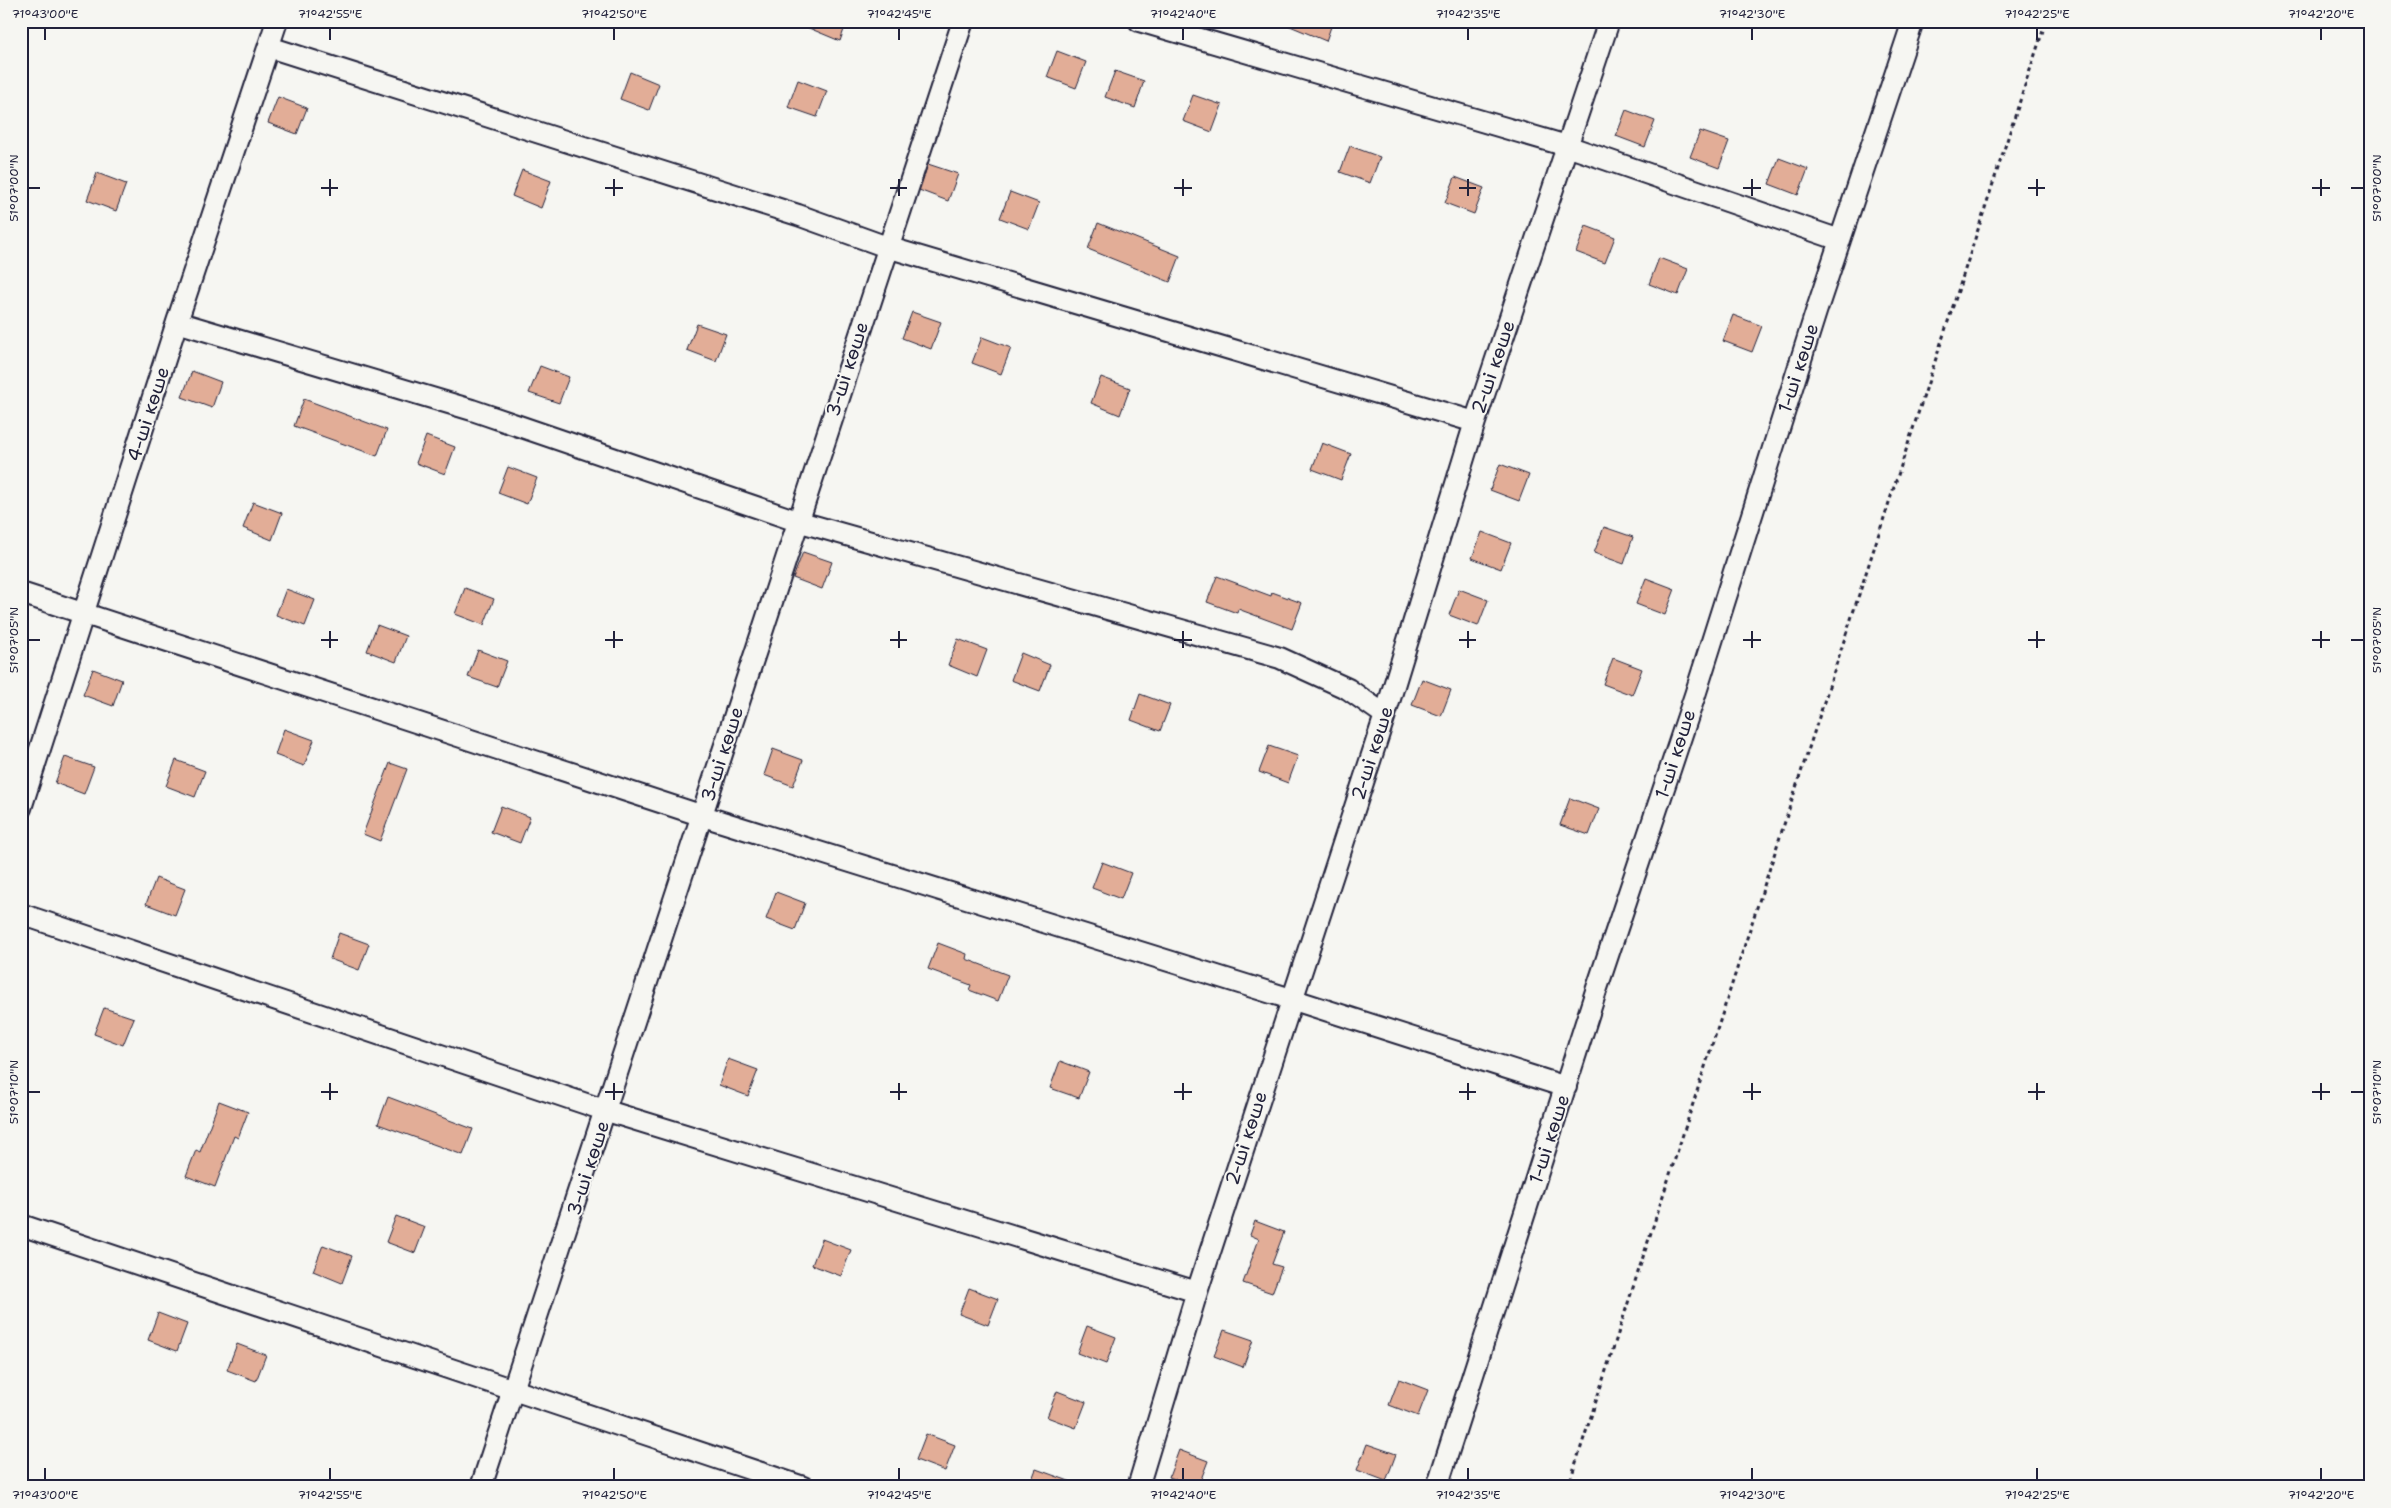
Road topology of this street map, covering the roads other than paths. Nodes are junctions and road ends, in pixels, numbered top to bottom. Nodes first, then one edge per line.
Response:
1 (277, 21) edge
2 (963, 21) edge
3 (1138, 21) edge
4 (1609, 21) edge
5 (1913, 21) edge
6 (269, 47) junction
7 (1567, 146) junction
8 (1840, 240) junction
9 (887, 247) junction
10 (177, 322) junction
11 (1475, 422) junction
12 (797, 521) junction
13 (21, 593) edge
14 (84, 614) junction
15 (1385, 715) junction
16 (21, 808) edge
17 (702, 816) junction
18 (21, 914) edge
19 (1291, 999) junction
20 (1566, 1087) junction
21 (607, 1111) junction
22 (21, 1225) edge
23 (1197, 1292) junction
24 (514, 1390) junction
25 (481, 1487) edge
26 (803, 1487) edge
27 (1138, 1487) edge
28 (1437, 1487) edge

1 - 6 lane, 4-ші көше
2 - 9 lane, 3-ші көше
3 - 7 lane
4 - 7 lane, 2-ші көше
5 - 8 lane, 1-ші көше
6 - 9 lane
6 - 10 lane, 4-ші көше
7 - 8 lane
7 - 11 lane, 2-ші көше
8 - 20 lane, 1-ші көше
9 - 11 lane
9 - 12 lane, 3-ші көше
10 - 12 lane
10 - 14 lane, 4-ші көше
11 - 15 lane, 2-ші көше
12 - 15 lane
12 - 17 lane, 3-ші көше
13 - 14 lane
14 - 16 lane, 4-ші көше
14 - 17 lane
15 - 19 lane, 2-ші көше
17 - 19 lane
17 - 21 lane, 3-ші көше
18 - 21 lane
19 - 20 lane
19 - 23 lane, 2-ші көше
20 - 28 lane, 1-ші көше
21 - 23 lane
21 - 24 lane, 3-ші көше
22 - 24 lane
23 - 27 lane, 2-ші көше
24 - 25 lane, 3-ші көше
24 - 26 lane

